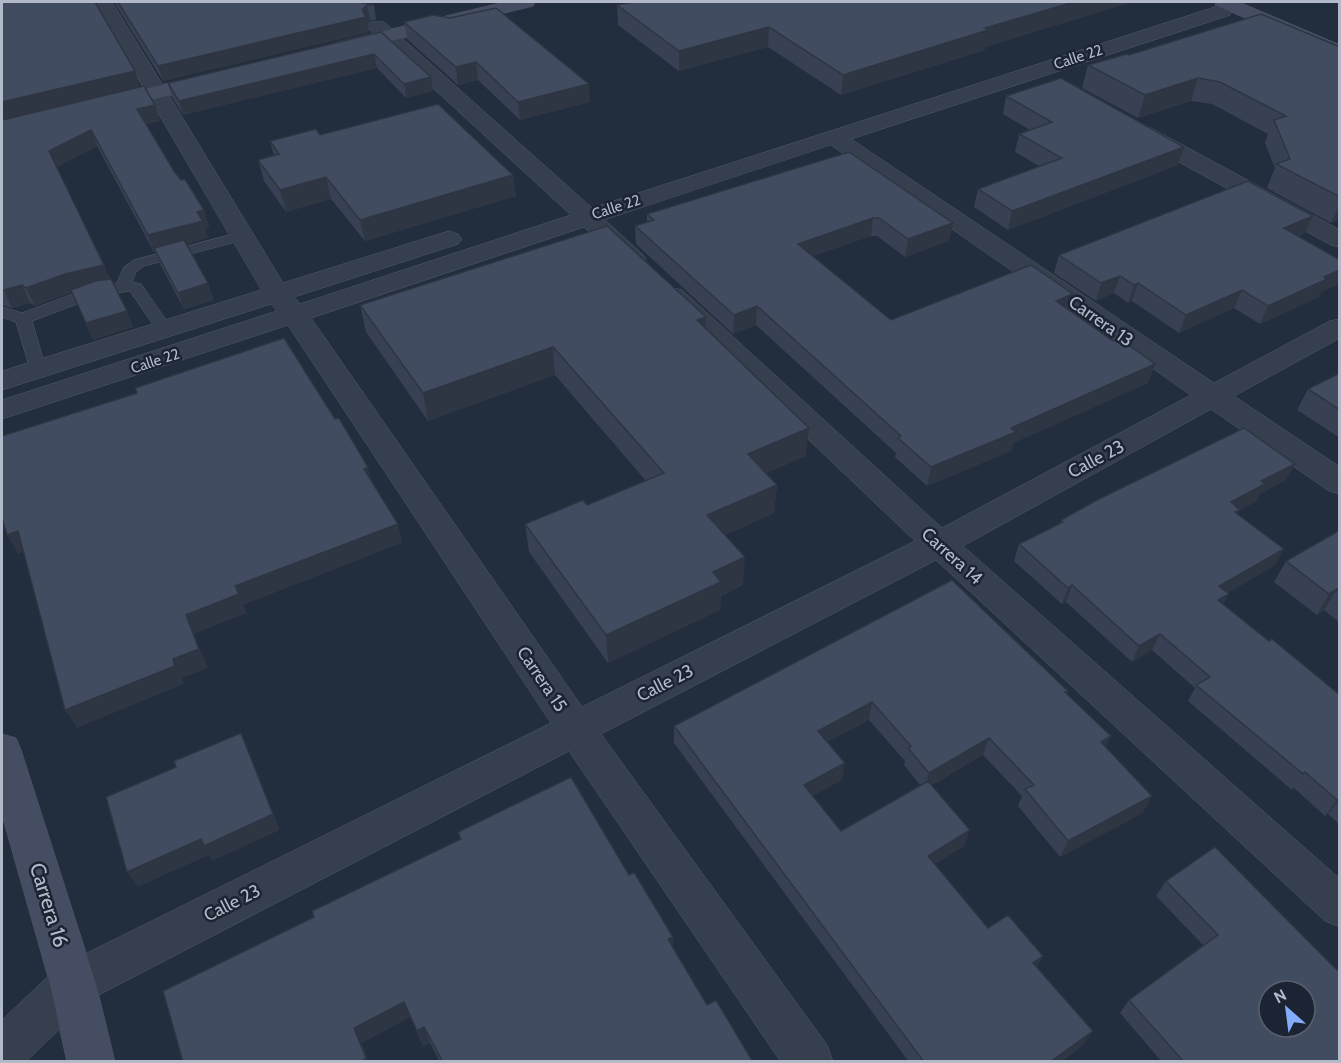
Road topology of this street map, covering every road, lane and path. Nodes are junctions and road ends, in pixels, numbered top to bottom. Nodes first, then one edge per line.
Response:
1 (103, 2) edge
2 (478, 2) edge
3 (526, 2) edge
4 (1203, 2) edge
5 (1226, 2) edge
6 (1251, 2) edge
7 (383, 31) junction
8 (1340, 40) edge
9 (321, 46) edge
10 (1340, 52) edge
11 (1010, 60) junction
12 (231, 68) edge
13 (1032, 72) junction
14 (152, 87) junction
15 (1062, 89) edge
16 (90, 101) edge
17 (1124, 123) edge
18 (835, 138) junction
19 (567, 208) junction
20 (467, 233) dead end
21 (242, 236) junction
22 (1340, 240) edge
23 (123, 286) junction
24 (286, 305) junction
25 (2, 312) edge
26 (23, 319) junction
27 (1340, 327) edge
28 (165, 330) junction
29 (38, 369) junction
30 (2, 381) edge
31 (1212, 397) junction
32 (2, 410) edge
33 (1340, 483) edge
34 (939, 544) junction
35 (575, 728) junction
36 (2, 750) edge
37 (1340, 907) edge
38 (73, 984) junction
39 (2, 1052) edge
40 (91, 1062) edge
41 (810, 1062) edge

1 - 14 street
2 - 7 main road
3 - 7 main road
4 - 5 street, Calle 22
4 - 11 street, Calle 22
5 - 10 main road
5 - 13 street, Calle 22
6 - 8 main road
7 - 9 main road
7 - 19 street, Carrera 14
11 - 13 street
11 - 19 street, Calle 22
12 - 14 main road
13 - 15 street
13 - 18 street, Calle 22
14 - 16 main road
14 - 21 street, Carrera 15
17 - 22 street
18 - 19 street, Calle 22
18 - 31 street, Carrera 13
19 - 24 street, Calle 22
19 - 34 street, Carrera 14
20 - 24 street, Calle 22
21 - 23 lane
21 - 24 street, Carrera 15
23 - 26 lane
23 - 28 lane
24 - 28 street, Calle 22
24 - 32 street, Calle 22
24 - 35 street, Carrera 15
25 - 26 lane
26 - 29 lane
27 - 31 street, Calle 23
28 - 29 street, Calle 22
29 - 30 street, Calle 22
31 - 33 street, Carrera 13
31 - 34 street, Calle 23
34 - 35 street, Calle 23
34 - 37 street, Carrera 14
35 - 38 street, Calle 23
35 - 41 street, Carrera 15
36 - 38 main road, Carrera 16
38 - 39 street, Calle 23
38 - 40 main road, Carrera 16

